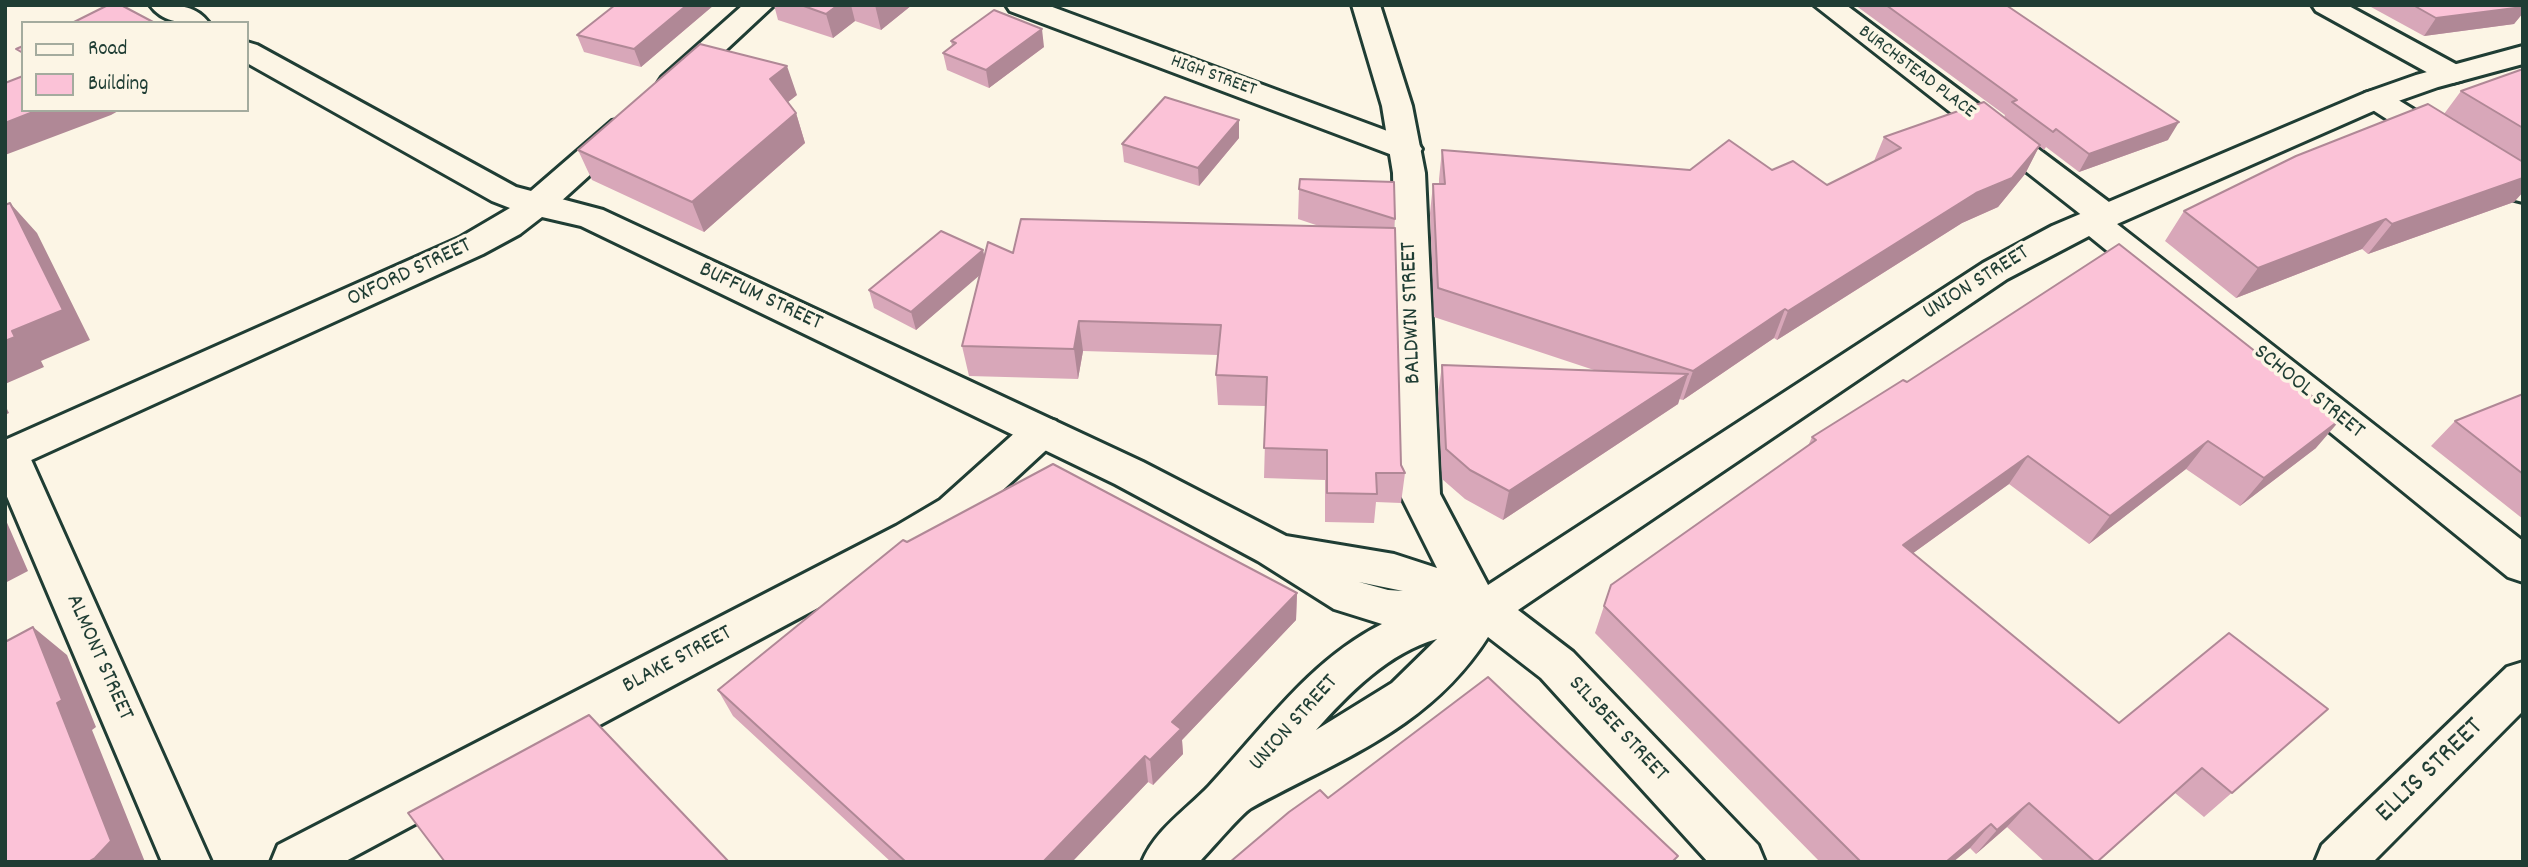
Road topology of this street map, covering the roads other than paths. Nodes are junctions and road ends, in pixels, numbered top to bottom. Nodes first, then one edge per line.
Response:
1 (164, 5) edge
2 (760, 5) edge
3 (1020, 5) edge
4 (1366, 5) edge
5 (1828, 5) edge
6 (2326, 5) edge
7 (192, 21) edge
8 (248, 52) edge
9 (2523, 55) edge
10 (2452, 74) junction
11 (2376, 99) junction
12 (1406, 149) junction
13 (2523, 192) edge
14 (536, 205) junction
15 (2099, 219) junction
16 (1042, 431) junction
17 (7, 456) edge
18 (2523, 565) edge
19 (1481, 612) junction
20 (2523, 681) edge
21 (1231, 796) junction
22 (187, 862) edge
23 (295, 862) edge
24 (1166, 862) edge
25 (1741, 862) edge
26 (2339, 862) edge

1 - 7 main road
2 - 14 main road, OXFORD STREET
3 - 12 main road, HIGH STREET
4 - 12 main road, BALDWIN STREET
5 - 15 main road, BURCHSTEAD PLACE
6 - 10 main road
8 - 14 main road, BUFFUM STREET
9 - 10 main road, UNION STREET
10 - 11 main road, UNION STREET
11 - 13 main road
11 - 15 main road, UNION STREET
12 - 19 main road, BALDWIN STREET
14 - 16 main road, BUFFUM STREET
14 - 17 main road, OXFORD STREET
15 - 18 main road, SCHOOL STREET
15 - 19 main road, UNION STREET
16 - 19 main road, BUFFUM STREET
16 - 23 main road, BLAKE STREET
17 - 22 main road, ALMONT STREET
19 - 21 main road, UNION STREET
19 - 21 main road, UNION STREET
19 - 25 main road, SILSBEE STREET
20 - 26 main road, ELLIS STREET
21 - 24 main road, UNION STREET

